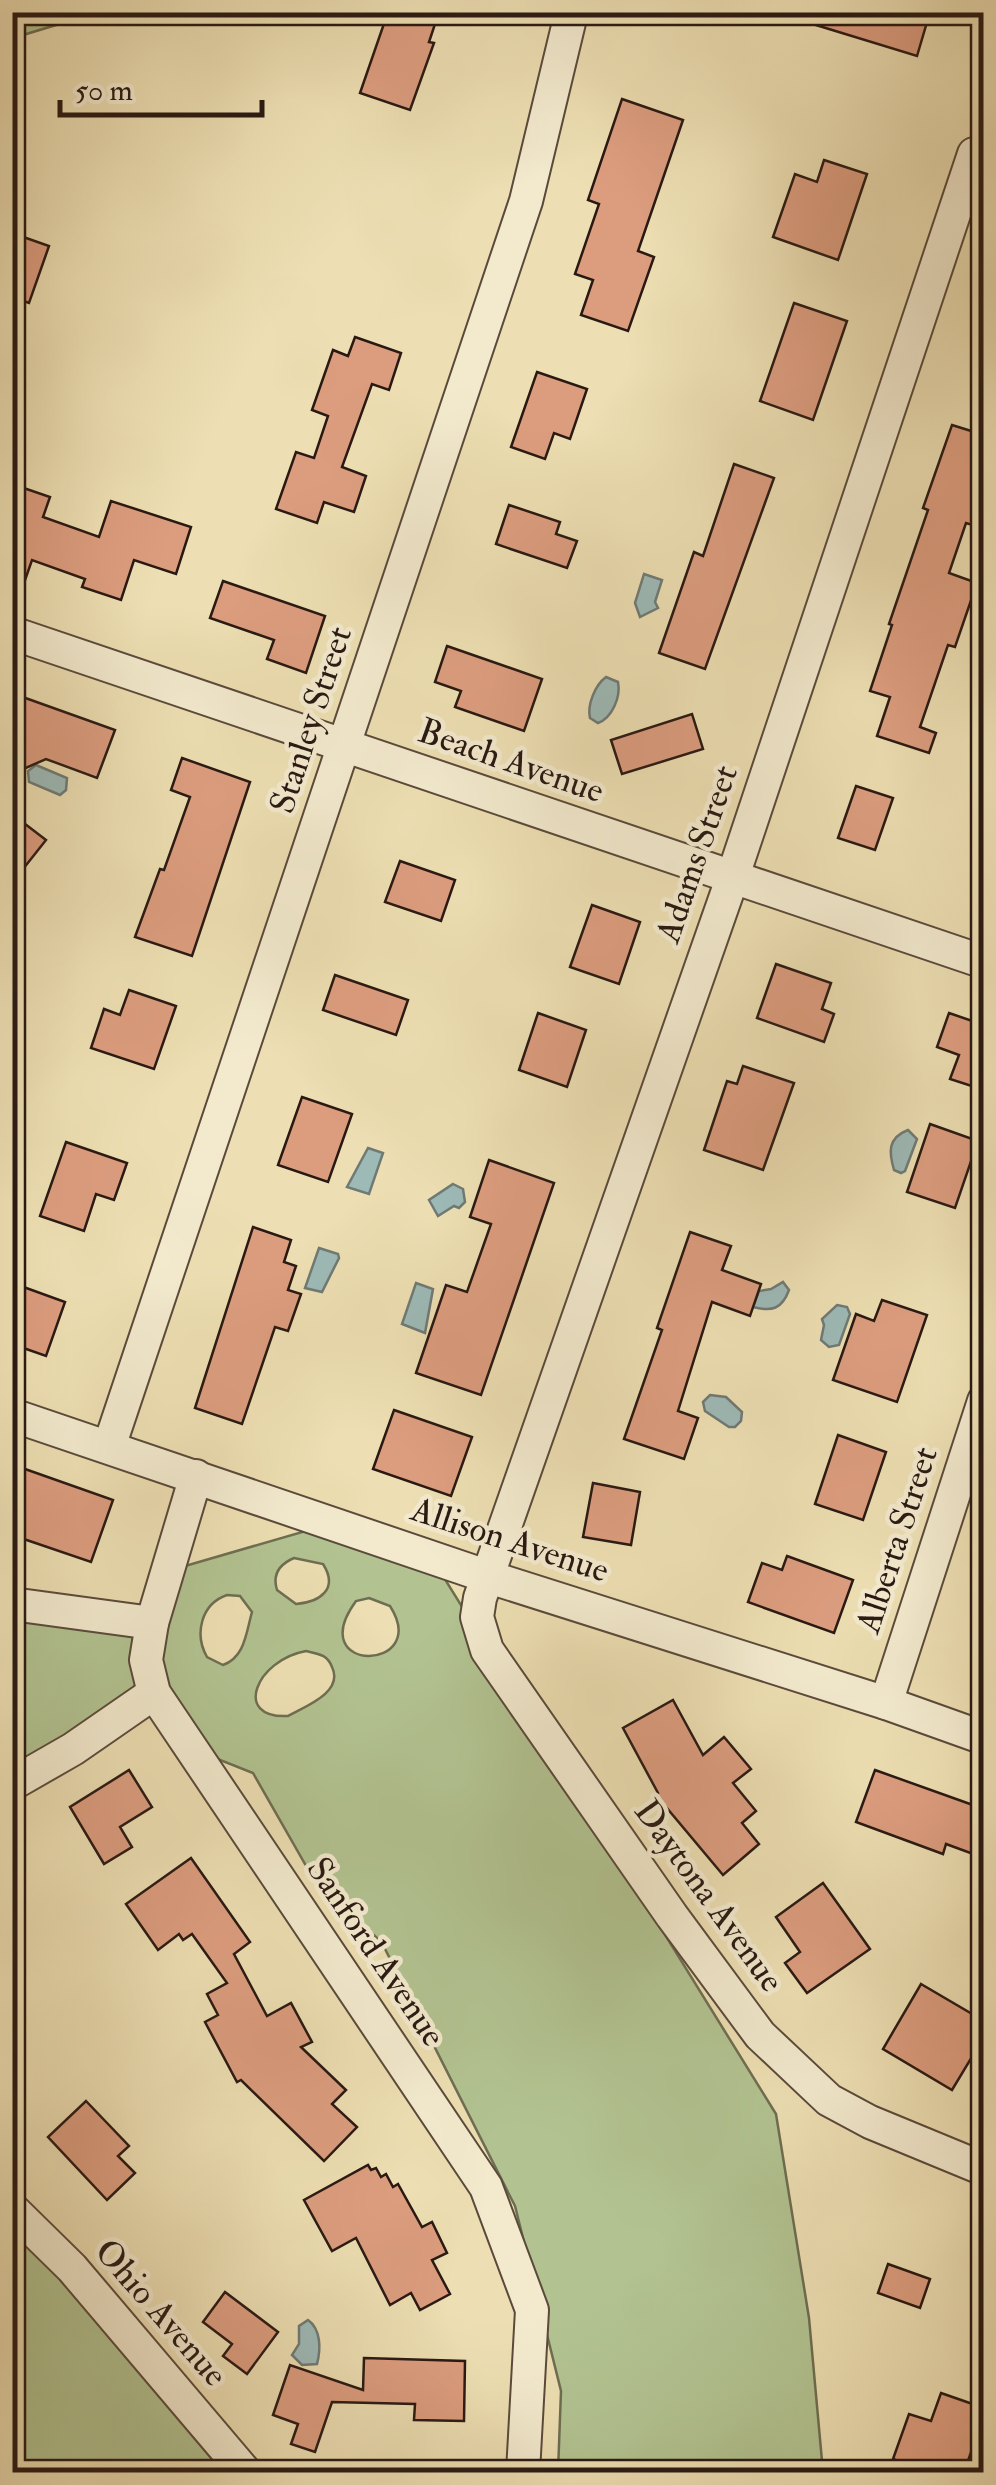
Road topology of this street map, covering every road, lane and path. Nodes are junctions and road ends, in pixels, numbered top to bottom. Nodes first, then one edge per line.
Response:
1 (571, 14) edge
2 (979, 156) edge
3 (12, 633) edge
4 (345, 746) junction
5 (732, 879) junction
6 (984, 962) edge
7 (984, 1401) edge
8 (12, 1415) edge
9 (109, 1447) junction
10 (196, 1476) junction
11 (489, 1576) junction
12 (12, 1604) edge
13 (152, 1623) junction
14 (154, 1693) junction
15 (886, 1703) junction
16 (984, 1738) edge
17 (12, 1784) edge
18 (984, 2168) edge
19 (12, 2208) edge
20 (246, 2472) edge
21 (522, 2472) edge

1 - 4 street, Stanley Street
2 - 5 street, Adams Street
3 - 4 street, Beach Avenue
4 - 5 street, Beach Avenue
4 - 9 street, Stanley Street
5 - 6 street, Beach Avenue
5 - 11 street, Adams Street
7 - 15 street, Alberta Street
8 - 9 street, Allison Avenue
9 - 10 street, Allison Avenue
10 - 11 street, Allison Avenue
10 - 13 street
11 - 15 street, Allison Avenue
11 - 18 street, Daytona Avenue
12 - 13 street
13 - 14 street, Sanford Avenue
14 - 17 street
14 - 21 street, Sanford Avenue
15 - 16 street, Allison Avenue
19 - 20 street, Ohio Avenue

